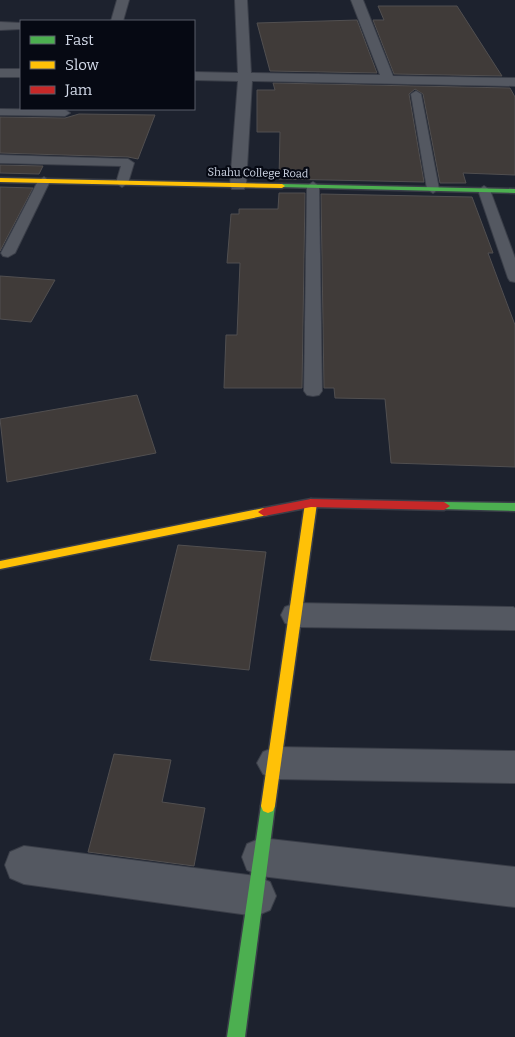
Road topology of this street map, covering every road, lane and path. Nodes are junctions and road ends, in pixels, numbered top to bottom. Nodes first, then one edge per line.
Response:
1 (123, 0) edge
2 (241, 0) edge
3 (357, 0) edge
4 (117, 20) edge
5 (0, 26) edge
6 (20, 26) edge
7 (0, 73) edge
8 (20, 73) edge
9 (195, 76) edge
10 (245, 77) junction
11 (388, 79) junction
12 (515, 82) edge
13 (416, 94) dead end
14 (0, 112) edge
15 (65, 113) dead end
16 (0, 159) edge
17 (0, 180) edge
18 (44, 181) junction
19 (122, 183) junction
20 (238, 185) junction
21 (313, 186) junction
22 (433, 189) junction
23 (484, 190) junction
24 (515, 191) edge
25 (8, 253) dead end
26 (515, 278) edge
27 (312, 391) dead end
28 (311, 503) junction
29 (515, 507) edge
30 (0, 565) edge
31 (296, 615) junction
32 (513, 619) dead end
33 (275, 763) junction
34 (515, 767) edge
35 (262, 857) junction
36 (24, 865) dead end
37 (515, 886) edge
38 (256, 896) junction
39 (236, 1037) edge

1 - 4 street
2 - 10 street
3 - 11 street
5 - 6 street
7 - 8 street
9 - 10 street
10 - 11 street
10 - 20 street
11 - 12 street
13 - 22 lane
14 - 15 lane
16 - 19 lane
17 - 18 street, Shahu College Road
18 - 19 street, Shahu College Road
18 - 25 lane
19 - 20 street, Shahu College Road
20 - 21 street, Shahu College Road
21 - 22 street, Shahu College Road
21 - 27 lane
22 - 23 street, Shahu College Road
23 - 24 street, Shahu College Road
23 - 26 lane
28 - 29 street
28 - 30 street
28 - 31 street
31 - 32 street
31 - 33 street
33 - 34 street
33 - 35 street
35 - 37 street
35 - 38 street
36 - 38 street
38 - 39 street

